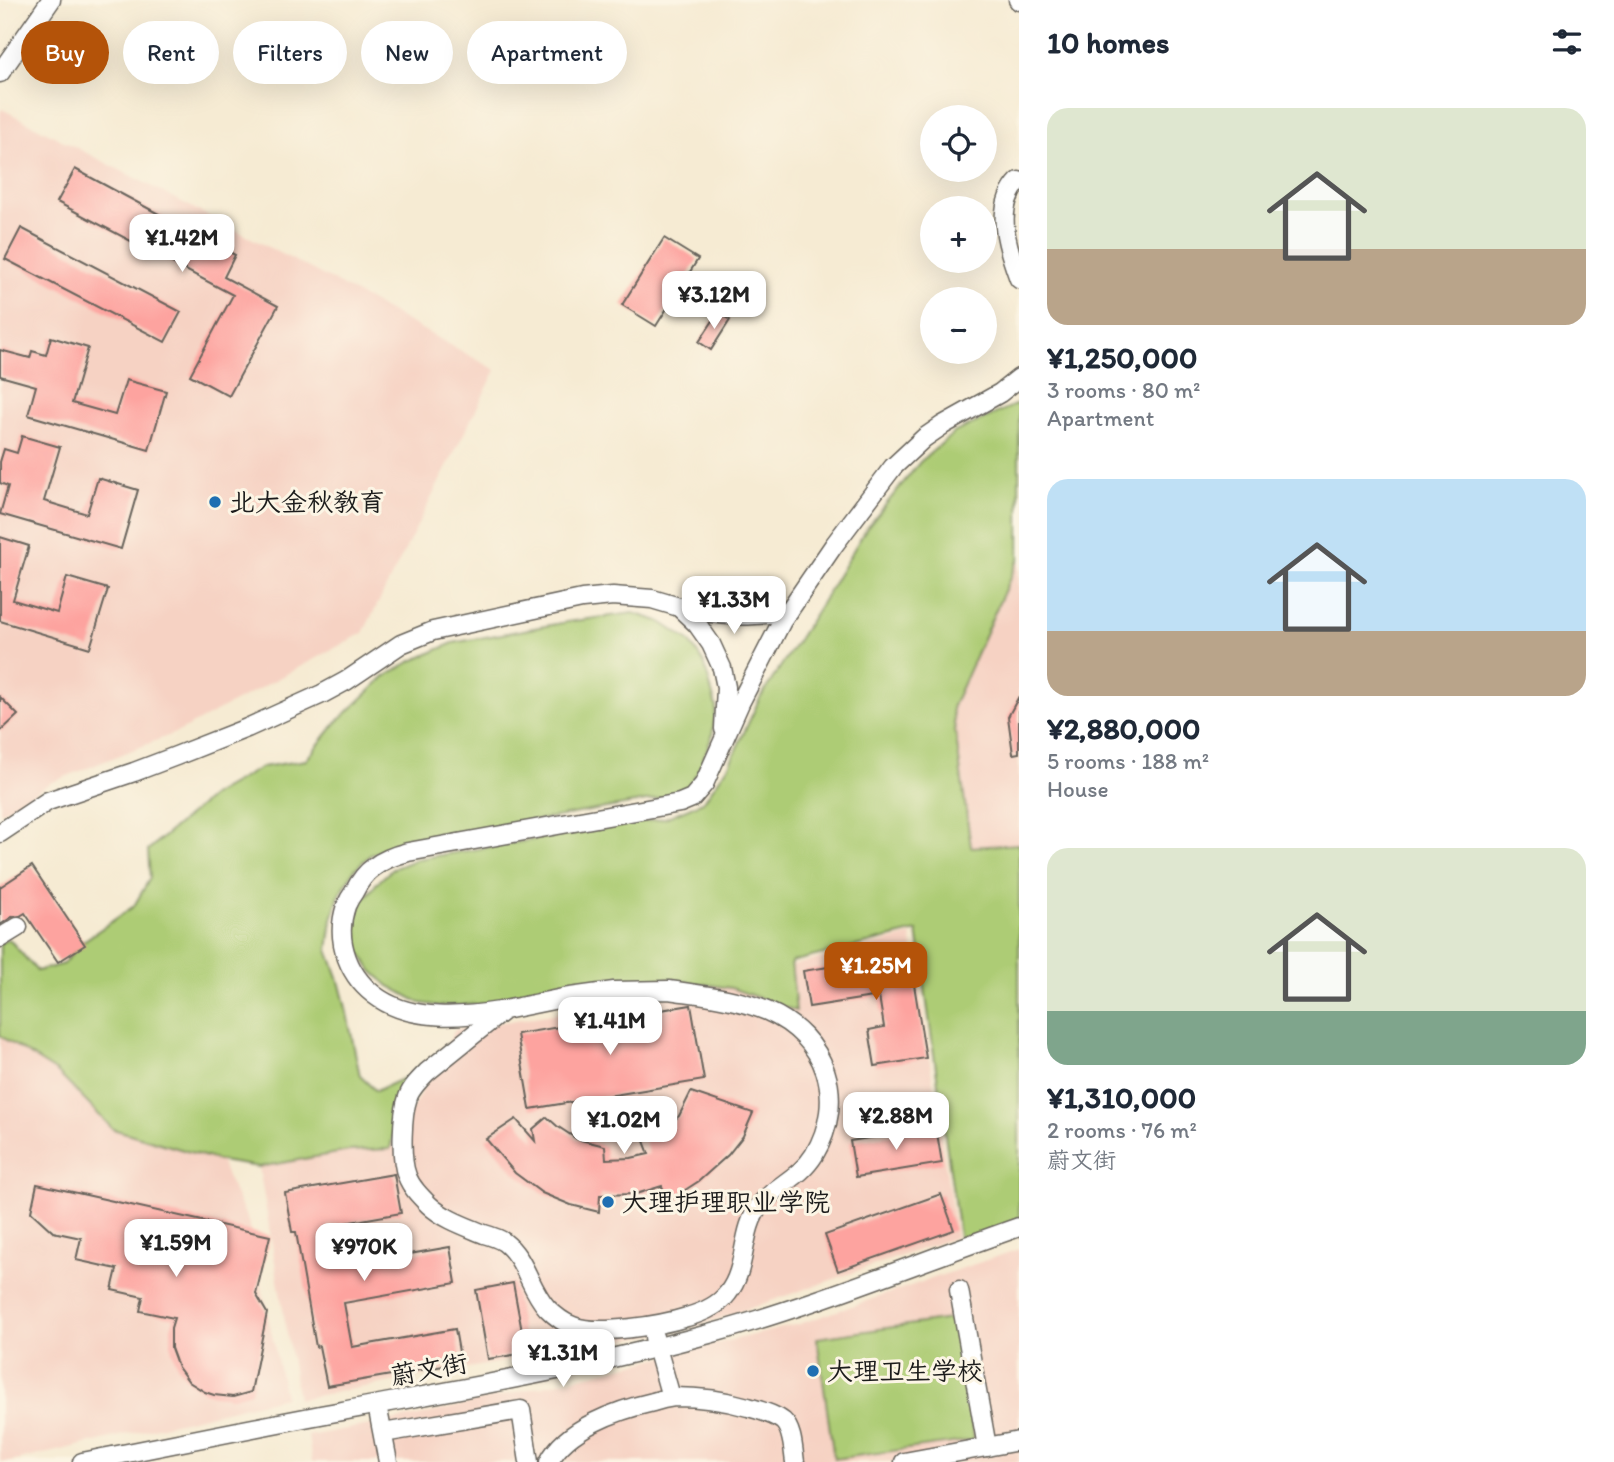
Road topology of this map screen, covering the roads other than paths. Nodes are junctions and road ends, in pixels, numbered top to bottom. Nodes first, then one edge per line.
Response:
1 (51, 0) edge
2 (0, 73) edge
3 (1019, 181) edge
4 (1019, 279) edge
5 (1019, 378) edge
6 (1019, 386) edge
7 (1000, 393) junction
8 (679, 607) junction
9 (789, 611) junction
10 (722, 744) junction
11 (0, 833) edge
12 (18, 927) dead end
13 (0, 938) edge
14 (504, 1010) junction
15 (1019, 1227) edge
16 (958, 1290) dead end
17 (649, 1325) junction
18 (657, 1347) junction
19 (671, 1397) junction
20 (377, 1405) junction
21 (383, 1433) junction
22 (1019, 1441) edge
23 (988, 1447) junction
24 (164, 1454) edge
25 (82, 1462) edge
26 (388, 1462) edge
27 (529, 1462) edge
28 (548, 1462) edge
29 (794, 1462) edge
30 (904, 1462) edge

1 - 2 street
3 - 4 street
5 - 7 street
6 - 7 street
7 - 9 street
8 - 9 street
8 - 10 street
8 - 11 street
9 - 10 street
10 - 14 street
12 - 13 street
14 - 17 street
14 - 17 street
15 - 18 street, 蔚文街
16 - 23 street
17 - 18 street
18 - 19 street
18 - 20 street, 蔚文街
19 - 28 street
19 - 29 street
20 - 21 street
20 - 24 street, 蔚文街
21 - 26 street
21 - 27 street
22 - 23 street
23 - 30 street
24 - 25 street, 蔚文街

